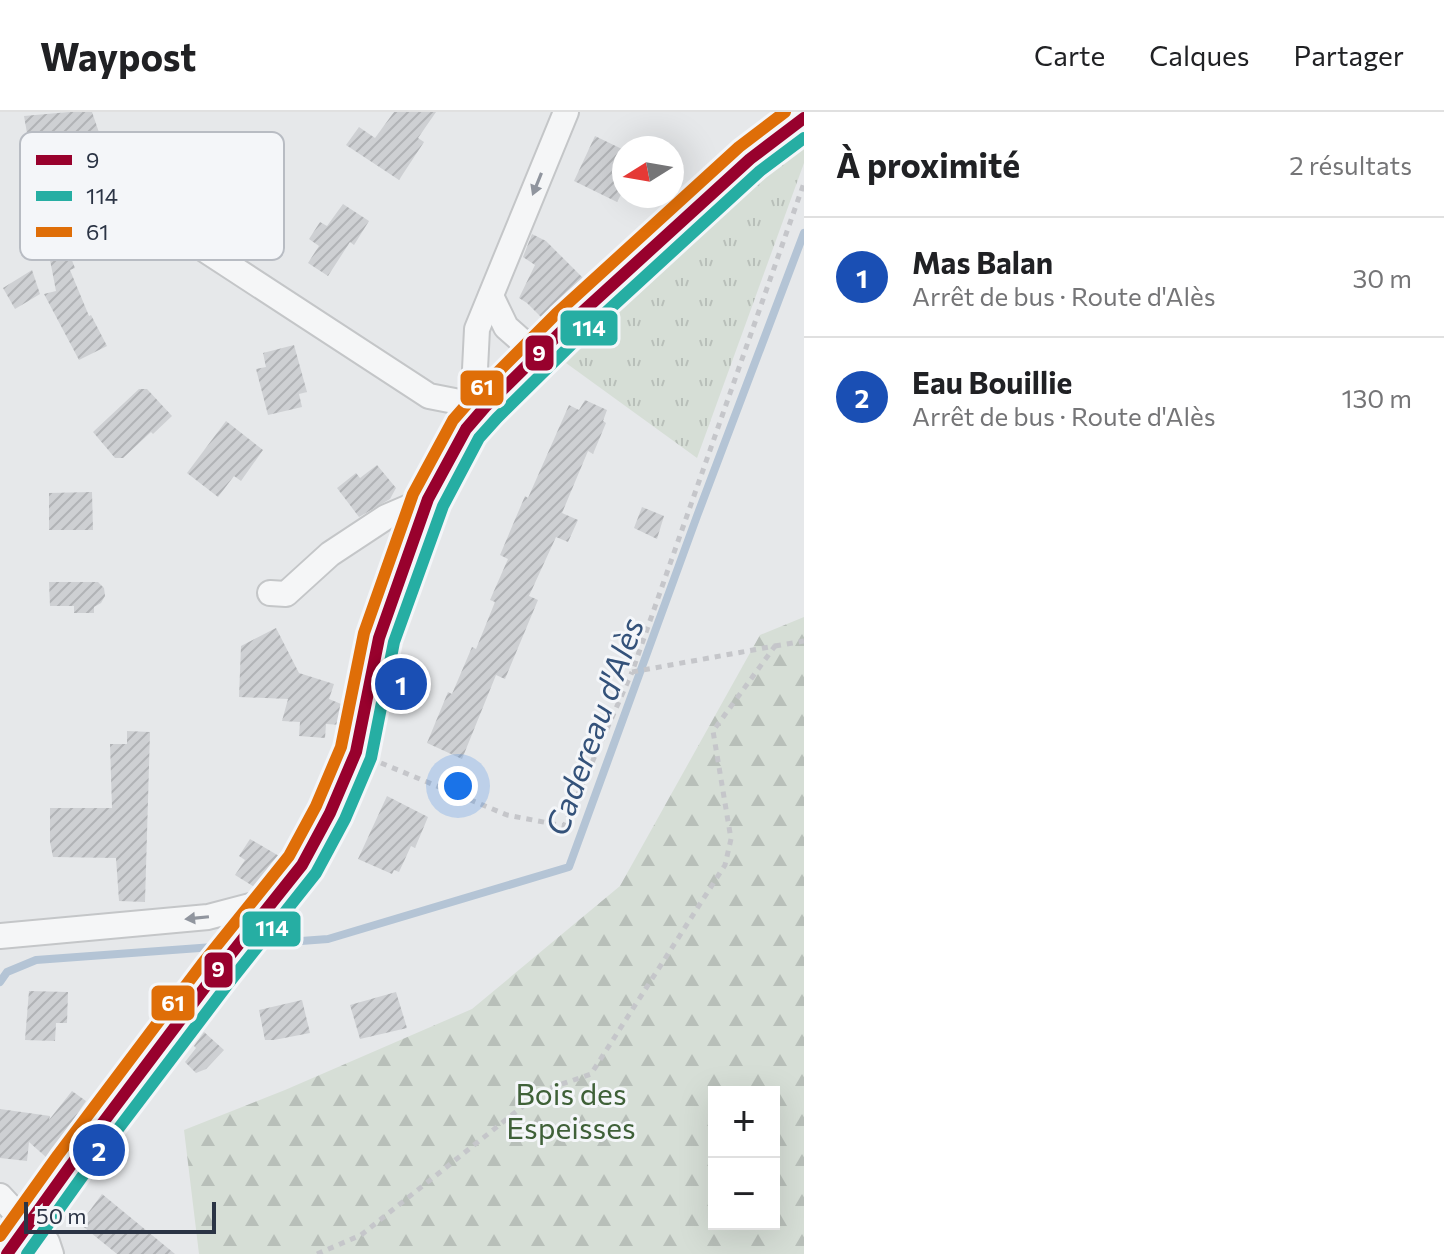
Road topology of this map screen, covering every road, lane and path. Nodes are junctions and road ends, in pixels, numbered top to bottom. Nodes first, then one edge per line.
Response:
1 (566, 112) edge
2 (804, 118) edge
3 (804, 183) edge
4 (803, 191) edge
5 (221, 260) edge
6 (491, 296) junction
7 (552, 340) junction
8 (485, 407) junction
9 (428, 499) junction
10 (270, 593) dead end
11 (804, 641) edge
12 (775, 646) junction
13 (632, 672) junction
14 (356, 752) junction
15 (273, 900) junction
16 (0, 936) edge
17 (0, 1196) edge
18 (15, 1242) edge
19 (51, 1254) edge
20 (317, 1254) edge

1 -> 6 street
2 - 7 main road
3 - 4 path
4 - 13 path
5 - 8 street
6 - 7 street
6 - 8 street
7 - 8 main road
8 - 9 main road
9 - 10 street
9 - 14 main road
11 - 12 path
12 - 13 path
12 - 20 path
13 - 14 path
14 - 15 main road
15 -> 16 street
15 - 18 main road
17 - 18 street
18 - 19 street

